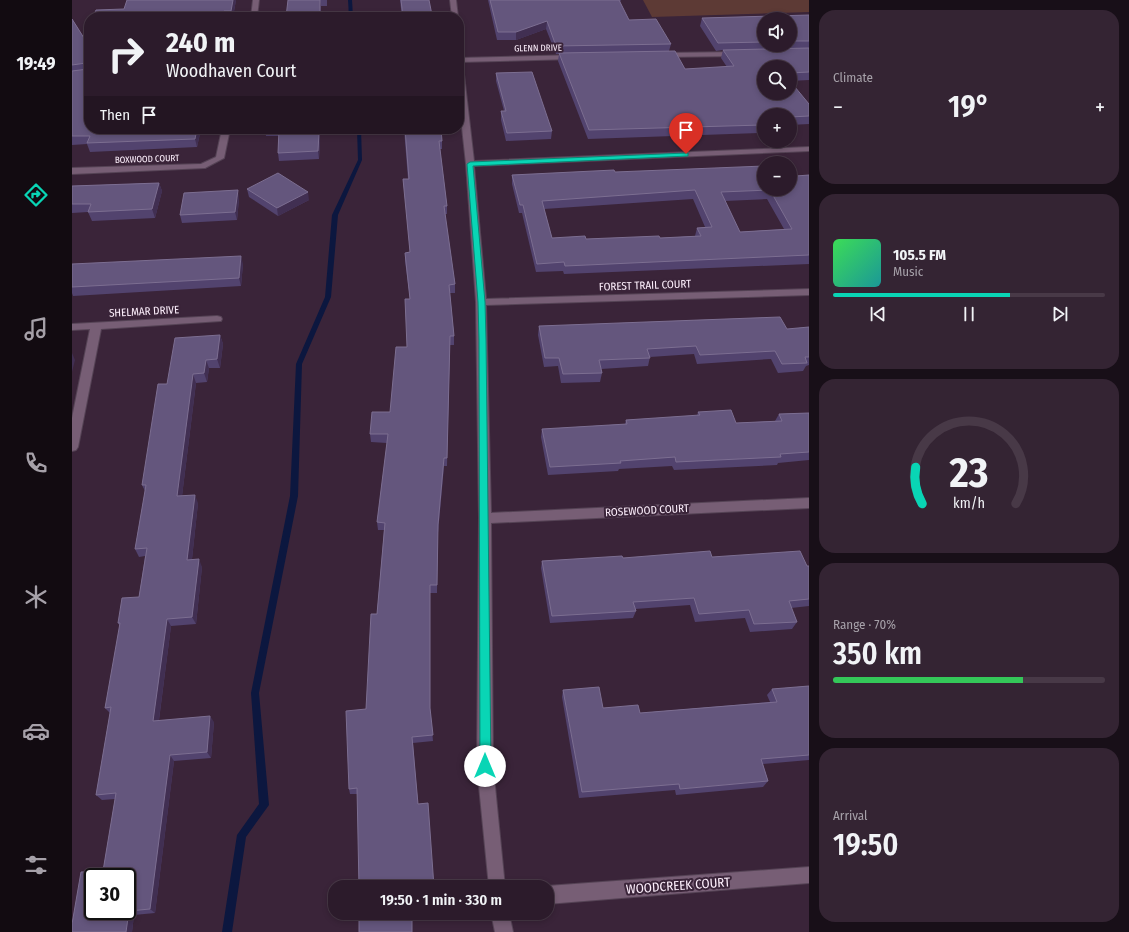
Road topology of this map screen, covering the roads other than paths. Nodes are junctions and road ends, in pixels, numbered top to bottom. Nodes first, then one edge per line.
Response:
1 (256, 0) edge
2 (453, 0) edge
3 (255, 12) edge
4 (454, 12) edge
5 (745, 54) edge
6 (658, 56) edge
7 (578, 57) edge
8 (464, 60) edge
9 (464, 111) edge
10 (225, 134) edge
11 (809, 149) edge
12 (470, 164) junction
13 (72, 171) edge
14 (809, 292) edge
15 (481, 302) junction
16 (217, 319) dead end
17 (96, 326) junction
18 (72, 327) edge
19 (72, 447) edge
20 (809, 503) edge
21 (485, 518) junction
22 (809, 875) edge
23 (496, 880) edge
24 (554, 894) edge
25 (501, 920) edge
26 (504, 932) edge

1 - 3 street
2 - 4 street
5 - 6 street
7 - 8 street, GLENN DRIVE
9 - 12 street
10 - 13 street, BOXWOOD COURT
11 - 12 street
12 - 15 street
14 - 15 street, FOREST TRAIL COURT
15 - 21 street
16 - 17 street, SHELMAR DRIVE
17 - 18 street, SHELMAR DRIVE
17 - 19 street
20 - 21 street, ROSEWOOD COURT
21 - 23 street
22 - 24 street, WOODCREEK COURT
25 - 26 street

